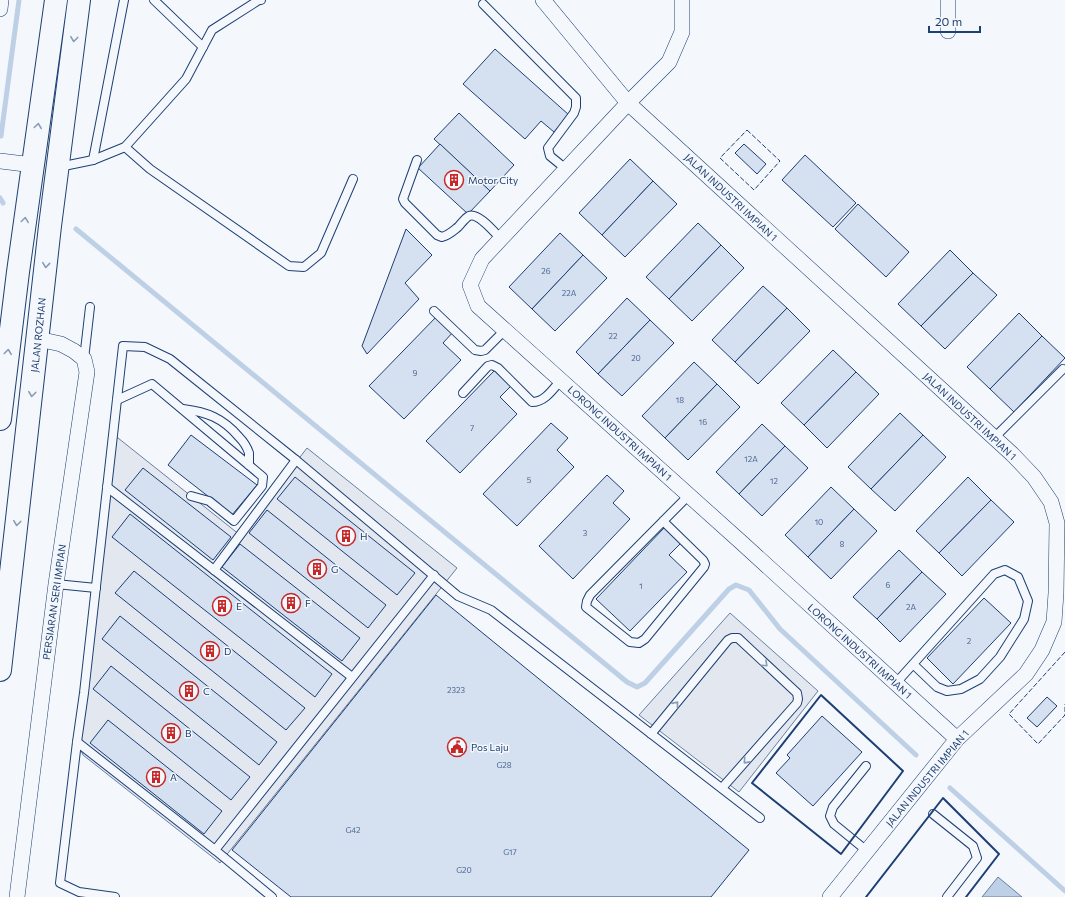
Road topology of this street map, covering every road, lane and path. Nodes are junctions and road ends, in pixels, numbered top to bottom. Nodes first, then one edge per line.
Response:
1 (1, 0) edge
2 (56, 0) edge
3 (80, 0) edge
4 (124, 0) edge
5 (154, 0) edge
6 (261, 0) edge
7 (543, 0) edge
8 (682, 0) edge
9 (948, 0) edge
10 (483, 4) dead end
11 (0, 9) edge
12 (948, 31) dead end
13 (203, 46) junction
14 (628, 103) junction
15 (125, 147) junction
16 (93, 160) junction
17 (417, 160) dead end
18 (0, 161) edge
19 (33, 165) junction
20 (58, 167) junction
21 (566, 169) junction
22 (353, 179) dead end
23 (501, 239) junction
24 (90, 307) dead end
25 (434, 311) dead end
26 (505, 330) junction
27 (38, 339) junction
28 (84, 359) junction
29 (1063, 369) dead end
30 (561, 380) junction
31 (463, 393) dead end
32 (117, 400) junction
33 (182, 409) junction
34 (0, 419) edge
35 (994, 438) junction
36 (296, 460) junction
37 (249, 465) junction
38 (107, 488) junction
39 (689, 495) junction
40 (191, 496) dead end
41 (663, 522) junction
42 (214, 570) junction
43 (434, 575) junction
44 (56, 584) junction
45 (96, 588) junction
46 (913, 664) junction
47 (0, 670) edge
48 (352, 677) junction
49 (896, 683) junction
50 (651, 734) junction
51 (957, 739) junction
52 (78, 742) junction
53 (866, 766) dead end
54 (722, 788) junction
55 (933, 814) dead end
56 (760, 818) dead end
57 (215, 850) junction
58 (867, 851) junction
59 (17, 897) edge
60 (115, 897) edge
61 (272, 897) edge
62 (830, 897) edge
63 (947, 897) edge

1 - 11 street
19 -> 2 main road
3 -> 20 main road, JALAN ROZHAN
4 - 16 lane
5 - 13 lane
6 - 13 lane
7 - 14 street, JALAN INDUSTRI IMPIAN 1
8 - 14 street, LORONG INDUSTRI IMPIAN 1
9 - 12 street
10 - 21 lane
13 - 15 lane
14 - 21 street, LORONG INDUSTRI IMPIAN 1
14 - 35 street, JALAN INDUSTRI IMPIAN 1
15 - 16 lane
15 - 22 lane
16 - 20 lane
17 - 23 lane
18 - 19 street
19 - 20 main road
34 -> 19 main road
20 -> 27 main road, JALAN ROZHAN
21 - 23 street, LORONG INDUSTRI IMPIAN 1
23 - 26 street, LORONG INDUSTRI IMPIAN 1
24 - 28 lane, PERSIARAN SERI IMPIAN
25 - 26 lane
26 - 30 street, LORONG INDUSTRI IMPIAN 1
27 - 28 street
27 -> 47 main road, JALAN ROZHAN
28 - 44 street, PERSIARAN SERI IMPIAN
29 - 35 lane
30 - 31 lane
30 - 39 street, LORONG INDUSTRI IMPIAN 1
32 - 33 lane
32 - 36 lane
32 - 38 lane
33 - 37 lane
33 - 37 lane
35 - 51 street, JALAN INDUSTRI IMPIAN 1
36 - 42 lane
36 - 43 lane
37 - 40 lane
38 - 42 lane
38 - 45 lane
39 - 41 lane
39 - 49 street, LORONG INDUSTRI IMPIAN 1
41 - 41 lane
42 - 48 lane
43 - 48 lane
43 - 50 lane
44 - 45 lane
44 - 59 street, PERSIARAN SERI IMPIAN
45 - 52 lane
46 - 46 lane
46 - 49 lane
48 - 57 lane
49 - 51 street, LORONG INDUSTRI IMPIAN 1
50 - 54 lane
50 -> 54 lane
51 - 58 street, JALAN INDUSTRI IMPIAN 1
52 - 57 lane
52 - 60 lane
53 - 58 lane
54 - 56 lane
55 - 63 lane
57 - 61 lane
58 - 62 street, JALAN INDUSTRI IMPIAN 1

